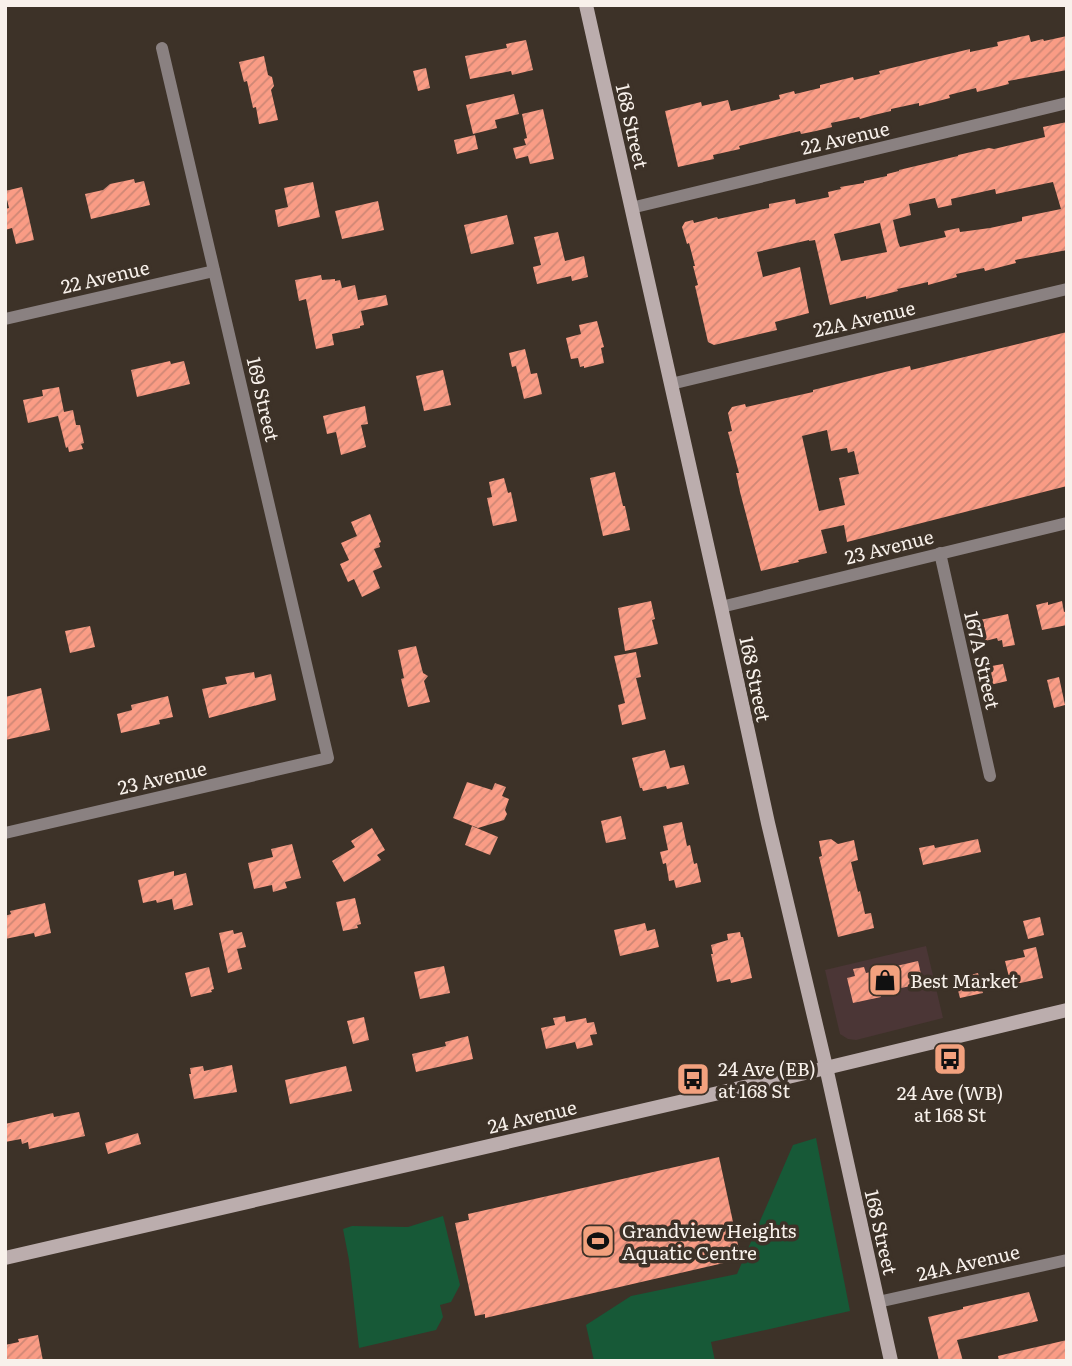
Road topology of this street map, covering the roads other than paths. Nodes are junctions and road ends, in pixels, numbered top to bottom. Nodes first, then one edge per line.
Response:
1 (586, 5) edge
2 (162, 48) dead end
3 (1067, 103) edge
4 (631, 208) junction
5 (214, 271) junction
6 (1067, 289) edge
7 (5, 319) edge
8 (671, 384) junction
9 (1067, 523) edge
10 (940, 554) junction
11 (721, 607) junction
12 (328, 758) joint
13 (990, 776) dead end
14 (5, 833) edge
15 (1067, 1010) edge
16 (826, 1067) junction
17 (5, 1258) edge
18 (1067, 1260) edge
19 (878, 1303) junction
20 (891, 1361) edge

1 - 4 main road, 168 Street
2 - 5 street, 169 Street
3 - 4 street, 22 Avenue
4 - 8 main road, 168 Street
5 - 7 street, 22 Avenue
5 - 12 street, 169 Street
6 - 8 street, 22A Avenue
8 - 11 main road, 168 Street
9 - 10 street, 23 Avenue
10 - 11 street, 23 Avenue
10 - 13 street, 167A Street
11 - 16 main road, 168 Street
12 - 14 street, 23 Avenue
15 - 16 main road, 24 Avenue
16 - 17 main road, 24 Avenue
16 - 19 main road, 168 Street
18 - 19 street, 24A Avenue
19 - 20 main road, 168 Street

